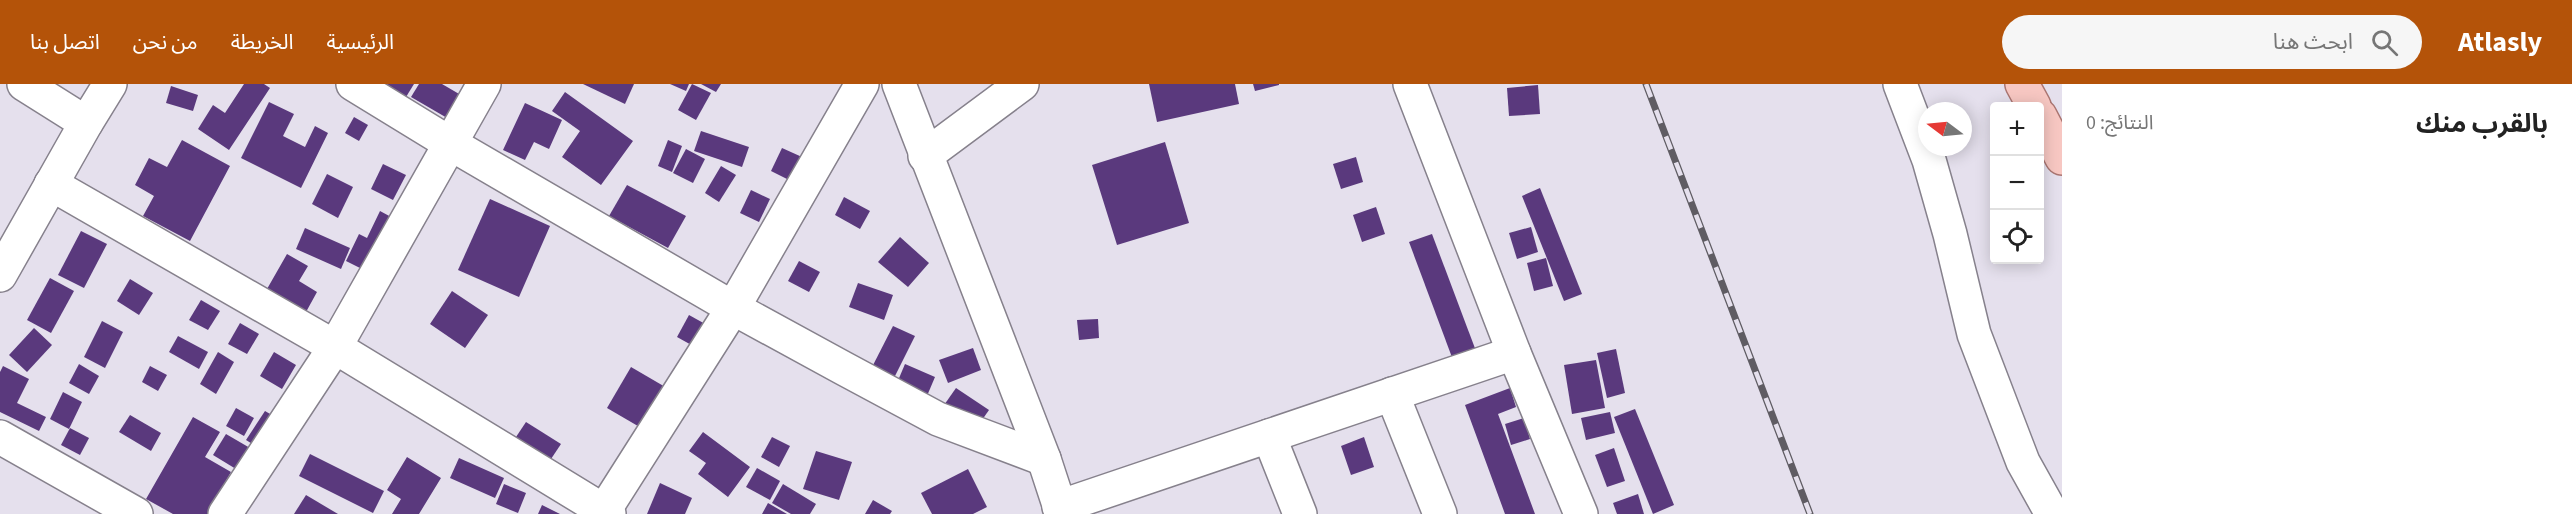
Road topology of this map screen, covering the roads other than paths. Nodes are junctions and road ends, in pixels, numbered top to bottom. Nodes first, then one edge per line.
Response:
1 (24, 84) edge
2 (110, 84) edge
3 (353, 84) edge
4 (484, 84) edge
5 (862, 84) edge
6 (898, 84) edge
7 (1022, 84) edge
8 (1410, 84) edge
9 (1900, 84) edge
10 (2022, 84) edge
11 (2046, 118) edge
12 (86, 123) junction
13 (451, 144) junction
14 (925, 156) junction
15 (2062, 159) edge
16 (51, 184) junction
17 (0, 275) edge
18 (733, 308) junction
19 (335, 347) junction
20 (1514, 353) junction
21 (1392, 394) junction
22 (1269, 436) junction
23 (0, 437) edge
24 (1044, 459) junction
25 (1060, 511) edge
26 (605, 513) edge
27 (135, 514) edge
28 (225, 514) edge
29 (1300, 514) edge
30 (1440, 514) edge
31 (1581, 514) edge
32 (2052, 514) edge

1 - 12 street
2 - 12 street
3 - 13 street
4 - 13 street
5 - 18 street
6 - 14 street
7 - 14 street
8 - 20 street
9 - 32 street
10 - 11 main road
11 - 15 main road
12 - 16 street
13 - 18 street
13 - 19 street
14 - 24 street
16 - 17 street
16 - 19 street
18 - 24 street
18 - 26 street
19 - 26 street
19 - 28 street
20 - 21 street
20 - 31 street
21 - 22 street
21 - 30 street
22 - 25 street
22 - 29 street
23 - 27 street
24 - 25 street

